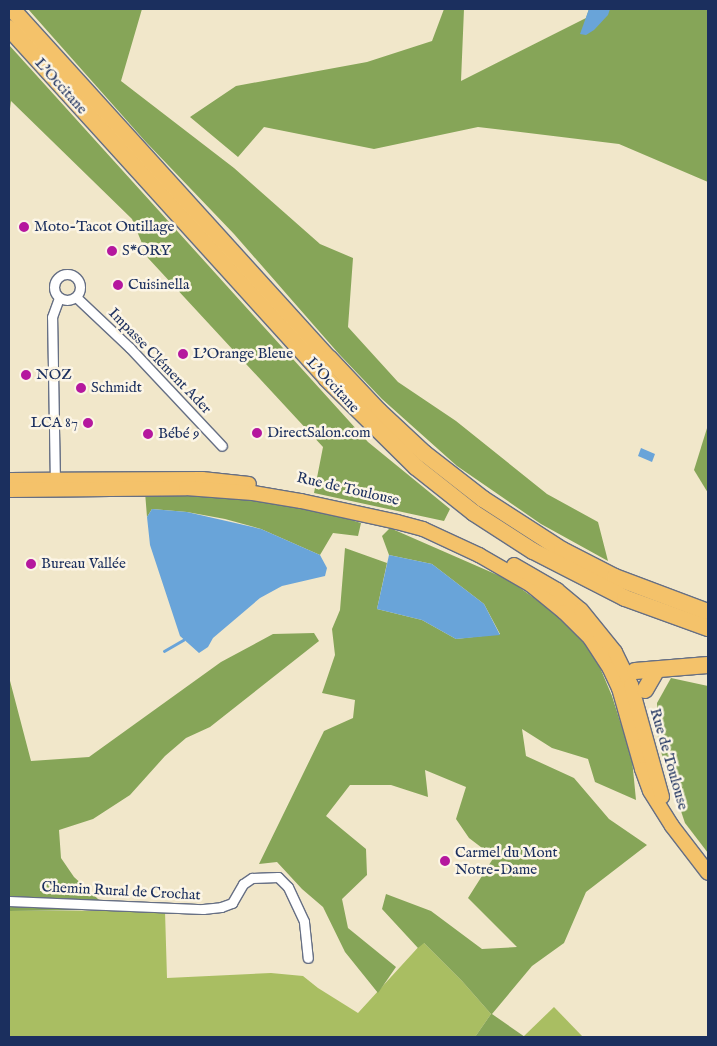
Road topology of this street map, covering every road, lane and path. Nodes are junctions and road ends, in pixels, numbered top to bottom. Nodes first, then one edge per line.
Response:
1 (12, 9) edge
2 (9, 28) edge
3 (76, 297) junction
4 (58, 298) junction
5 (222, 446) dead end
6 (9, 480) edge
7 (55, 485) junction
8 (9, 490) edge
9 (533, 581) junction
10 (708, 612) edge
11 (708, 628) edge
12 (708, 665) edge
13 (610, 669) junction
14 (630, 671) junction
15 (656, 671) junction
16 (645, 690) joint
17 (642, 719) junction
18 (672, 826) junction
19 (708, 873) edge
20 (9, 901) edge
21 (308, 958) dead end

1 - 10 highway, L'Occitane
2 - 11 highway, L'Occitane
3 - 4 street
3 - 4 street
3 - 5 street, Impasse Clément Ader
4 - 7 street
6 - 7 main road, Rue de Toulouse
7 - 8 main road, Rue de Toulouse
7 - 9 main road, Rue de Toulouse
9 - 13 main road, Rue de Toulouse
9 - 14 main road, Rue de Toulouse
12 - 15 highway
13 - 14 main road
13 - 18 main road, Rue de Toulouse
14 - 15 highway
14 - 17 main road, Rue de Toulouse
15 - 16 highway
16 - 17 main road
17 - 18 main road, Rue de Toulouse
18 - 19 main road
20 - 21 street, Chemin Rural de Crochat

